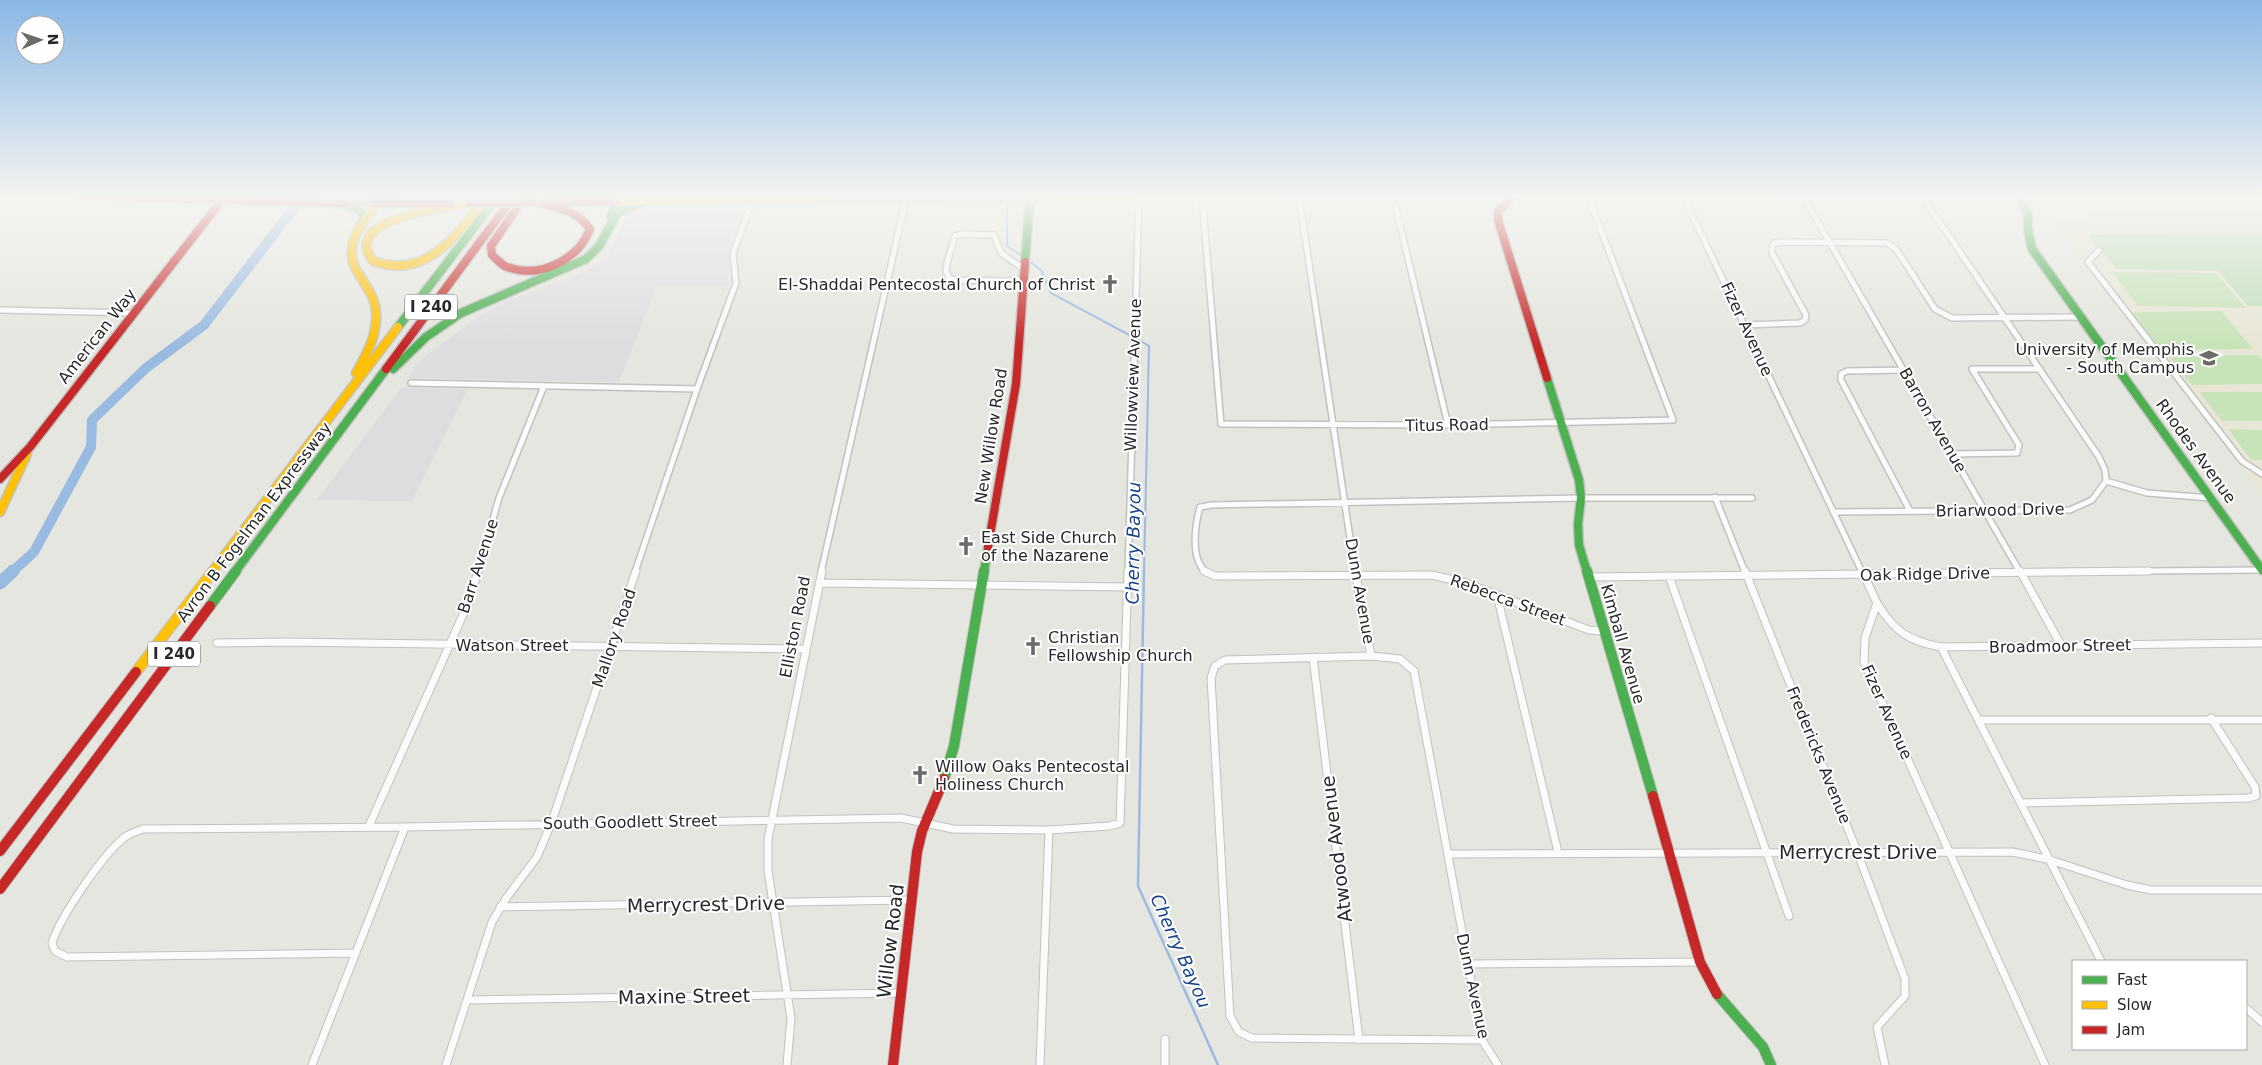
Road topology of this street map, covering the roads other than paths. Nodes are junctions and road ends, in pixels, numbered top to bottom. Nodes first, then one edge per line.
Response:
1 (186, 246) edge
2 (353, 246) edge
3 (367, 246) edge
4 (446, 246) edge
5 (460, 246) edge
6 (477, 246) edge
7 (492, 246) edge
8 (583, 246) edge
9 (598, 246) edge
10 (736, 246) edge
11 (895, 246) edge
12 (953, 246) edge
13 (998, 246) edge
14 (1026, 246) edge
15 (1137, 246) edge
16 (1206, 246) edge
17 (1306, 246) edge
18 (1406, 246) edge
19 (1506, 246) edge
20 (1607, 246) edge
21 (1707, 246) edge
22 (1773, 246) edge
23 (1833, 246) edge
24 (1891, 246) edge
25 (1956, 246) edge
26 (2031, 246) edge
27 (2099, 250) dead end
28 (1024, 274) junction
29 (0, 310) edge
30 (133, 313) junction
31 (2080, 317) junction
32 (2006, 318) junction
33 (1745, 325) junction
34 (2040, 369) junction
35 (1904, 370) junction
36 (411, 383) dead end
37 (544, 386) junction
38 (697, 389) junction
39 (341, 402) junction
40 (349, 420) junction
41 (1562, 424) junction
42 (1448, 425) junction
43 (1333, 426) junction
44 (30, 447) junction
45 (1952, 454) junction
46 (2262, 474) edge
47 (0, 479) edge
48 (2106, 480) junction
49 (1581, 498) junction
50 (1715, 498) junction
51 (1752, 498) dead end
52 (2211, 498) junction
53 (1345, 502) junction
54 (0, 511) edge
55 (1910, 511) junction
56 (1986, 511) junction
57 (1834, 512) junction
58 (2262, 570) edge
59 (2019, 572) junction
60 (1747, 575) junction
61 (1864, 575) junction
62 (1356, 576) junction
63 (1668, 576) junction
64 (1588, 577) junction
65 (819, 583) junction
66 (981, 586) junction
67 (1126, 587) junction
68 (1496, 595) junction
69 (1877, 603) junction
70 (1603, 631) junction
71 (217, 643) dead end
72 (2262, 643) edge
73 (450, 645) junction
74 (2061, 645) junction
75 (612, 646) junction
76 (1941, 647) junction
77 (806, 649) junction
78 (1371, 656) junction
79 (1313, 657) junction
80 (2212, 718) junction
81 (1979, 720) junction
82 (2262, 720) edge
83 (2021, 803) junction
84 (772, 820) junction
85 (926, 822) junction
86 (1120, 823) joint
87 (551, 824) junction
88 (369, 826) junction
89 (405, 827) junction
90 (1049, 830) junction
91 (0, 851) edge
92 (1558, 852) junction
93 (1670, 852) junction
94 (1766, 852) junction
95 (1950, 852) junction
96 (1448, 854) junction
97 (1858, 854) junction
98 (2048, 859) junction
99 (0, 889) edge
100 (2262, 890) edge
101 (912, 900) junction
102 (772, 904) junction
103 (500, 907) junction
104 (1789, 916) dead end
105 (356, 953) junction
106 (2100, 960) edge
107 (1700, 962) junction
108 (1467, 964) junction
109 (901, 992) junction
110 (788, 994) junction
111 (467, 1000) junction
112 (2247, 1009) edge
113 (2262, 1022) edge
114 (1165, 1039) dead end
115 (1359, 1040) junction
116 (1482, 1040) junction
117 (312, 1065) edge
118 (446, 1065) edge
119 (786, 1065) edge
120 (893, 1065) edge
121 (1040, 1065) edge
122 (1166, 1065) edge
123 (1498, 1065) edge
124 (1771, 1065) edge
125 (1885, 1065) edge
126 (2045, 1065) edge

1 - 30 main road, American Way
2 - 39 main road
3 - 4 main road
5 - 39 main road, Avron B Fogelman Expressway / I 240
6 - 40 main road, Avron B Fogelman Expressway / I 240
7 - 8 main road
9 - 40 main road
10 - 38 street, Mallory Road
11 - 65 street, Elliston Road
12 - 28 street
13 - 28 street
14 - 28 main road, New Willow Road
15 - 67 street, Willowview Avenue
16 - 43 street, Titus Road
17 - 43 street, Dunn Avenue
18 - 42 street
19 - 41 main road, Kimball Avenue
20 - 41 street, Titus Road
21 - 33 street, Fizer Avenue
22 - 33 street
23 - 35 street, Barron Avenue
24 - 32 street
25 - 32 street
26 - 31 main road, Rhodes Avenue
27 - 46 street
28 - 66 main road, New Willow Road
29 - 30 street
30 - 44 main road, American Way
31 - 32 street
31 - 52 main road, Rhodes Avenue
32 - 34 street
33 - 57 street, Fizer Avenue
34 - 45 street
34 - 48 street
35 - 45 street, Barron Avenue
35 - 55 street
36 - 37 street
37 - 38 street
37 - 73 street, Barr Avenue
38 - 75 street, Mallory Road
39 - 91 main road, Avron B Fogelman Expressway / I 240
40 - 99 main road, Avron B Fogelman Expressway / I 240
41 - 42 street, Titus Road
41 - 49 main road, Kimball Avenue
42 - 43 street, Titus Road
43 - 53 street, Dunn Avenue
44 - 47 main road, American Way
44 - 54 main road, American Way
45 - 56 street, Barron Avenue
48 - 52 street
48 - 56 street, Briarwood Drive
49 - 50 street
49 - 53 street
49 - 64 main road, Kimball Avenue
50 - 51 street
50 - 60 street, Fredericks Avenue
52 - 58 main road, Rhodes Avenue
53 - 62 street, Dunn Avenue
53 - 62 street, Rebecca Street
55 - 56 street, Briarwood Drive
55 - 57 street, Briarwood Drive
56 - 59 street, Barron Avenue
57 - 61 street, Fizer Avenue
58 - 59 street, Oak Ridge Drive
59 - 61 street, Oak Ridge Drive
59 - 74 street, Barron Avenue
60 - 61 street, Oak Ridge Drive
60 - 63 street, Oak Ridge Drive
60 - 97 street, Fredericks Avenue
61 - 69 street, Fizer Avenue
62 - 68 street, Rebecca Street
62 - 78 street, Dunn Avenue
63 - 64 street, Oak Ridge Drive
63 - 94 street
64 - 70 main road, Kimball Avenue
65 - 66 street
65 - 77 street, Elliston Road
66 - 67 street
66 - 85 main road, New Willow Road
67 - 86 street, Willowview Avenue
68 - 70 street, Rebecca Street
68 - 92 street
69 - 76 street, Broadmoor Street
69 - 95 street, Fizer Avenue
70 - 93 main road, Kimball Avenue
71 - 73 street, Watson Street
72 - 74 street, Broadmoor Street
73 - 75 street, Watson Street
73 - 88 street, Barr Avenue
74 - 76 street, Broadmoor Street
75 - 77 street, Watson Street
75 - 87 street, Mallory Road
76 - 81 street
77 - 84 street, Elliston Road
78 - 79 street
78 - 96 street, Dunn Avenue
79 - 115 street, Atwood Avenue
79 - 115 street
80 - 81 street
80 - 82 street
80 - 83 street
81 - 83 street
83 - 98 street
84 - 85 street, South Goodlett Street
84 - 87 street, South Goodlett Street
84 - 102 street, Elliston Road
85 - 90 street, South Goodlett Street
85 - 101 main road, Willow Road
86 - 90 street, South Goodlett Street
87 - 89 street, South Goodlett Street
87 - 103 street, Mallory Road
88 - 89 street, South Goodlett Street
88 - 105 street, South Goodlett Street
89 - 105 street
90 - 121 street
92 - 93 street, Merrycrest Drive
92 - 96 street, Merrycrest Drive
93 - 94 street, Merrycrest Drive
93 - 107 main road, Kimball Avenue
94 - 97 street, Merrycrest Drive
94 - 104 street
95 - 97 street, Merrycrest Drive
95 - 98 street, Merrycrest Drive
95 - 126 street, Fizer Avenue
96 - 108 street, Dunn Avenue
97 - 125 street, Fredericks Avenue
98 - 100 street, Merrycrest Drive
98 - 106 street
101 - 102 street, Merrycrest Drive
101 - 109 main road, Willow Road
102 - 103 street, Merrycrest Drive
102 - 110 street, Elliston Road
103 - 111 street, Mallory Road
105 - 117 street
107 - 108 street
107 - 124 main road, Kimball Avenue
108 - 116 street, Dunn Avenue
109 - 110 street, Maxine Street
109 - 120 main road, Willow Road
110 - 111 street, Maxine Street
110 - 119 street, Elliston Road
111 - 118 street, Mallory Road
112 - 113 street
114 - 122 street
115 - 116 street
116 - 123 street, Dunn Avenue

